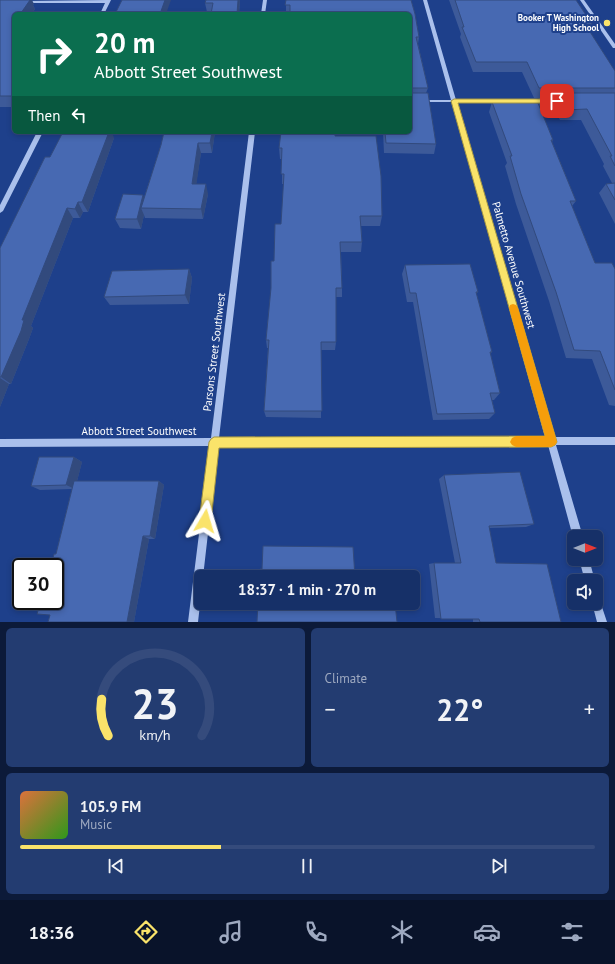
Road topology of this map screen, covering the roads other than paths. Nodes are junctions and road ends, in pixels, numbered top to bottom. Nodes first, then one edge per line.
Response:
1 (265, 0) edge
2 (426, 0) edge
3 (582, 0) edge
4 (109, 1) edge
5 (23, 2) edge
6 (103, 12) edge
7 (264, 12) edge
8 (615, 47) edge
9 (412, 101) edge
10 (454, 101) junction
11 (554, 101) edge
12 (39, 134) edge
13 (252, 134) edge
14 (0, 210) edge
15 (615, 441) edge
16 (214, 442) junction
17 (551, 442) junction
18 (0, 443) edge
19 (576, 530) edge
20 (599, 610) edge
21 (193, 622) edge
22 (602, 622) edge

1 - 7 street
2 - 10 street, Palmetto Avenue Southwest
3 - 8 street
4 - 5 street
4 - 6 street
9 - 10 street
10 - 11 street
10 - 17 street, Palmetto Avenue Southwest
12 - 14 street
13 - 16 street, Parsons Street Southwest
15 - 17 street, Abbott Street Southwest
16 - 17 street, Abbott Street Southwest
16 - 18 street, Abbott Street Southwest
16 - 21 street, Parsons Street Southwest
17 - 19 street, Palmetto Avenue Southwest
20 - 22 street

